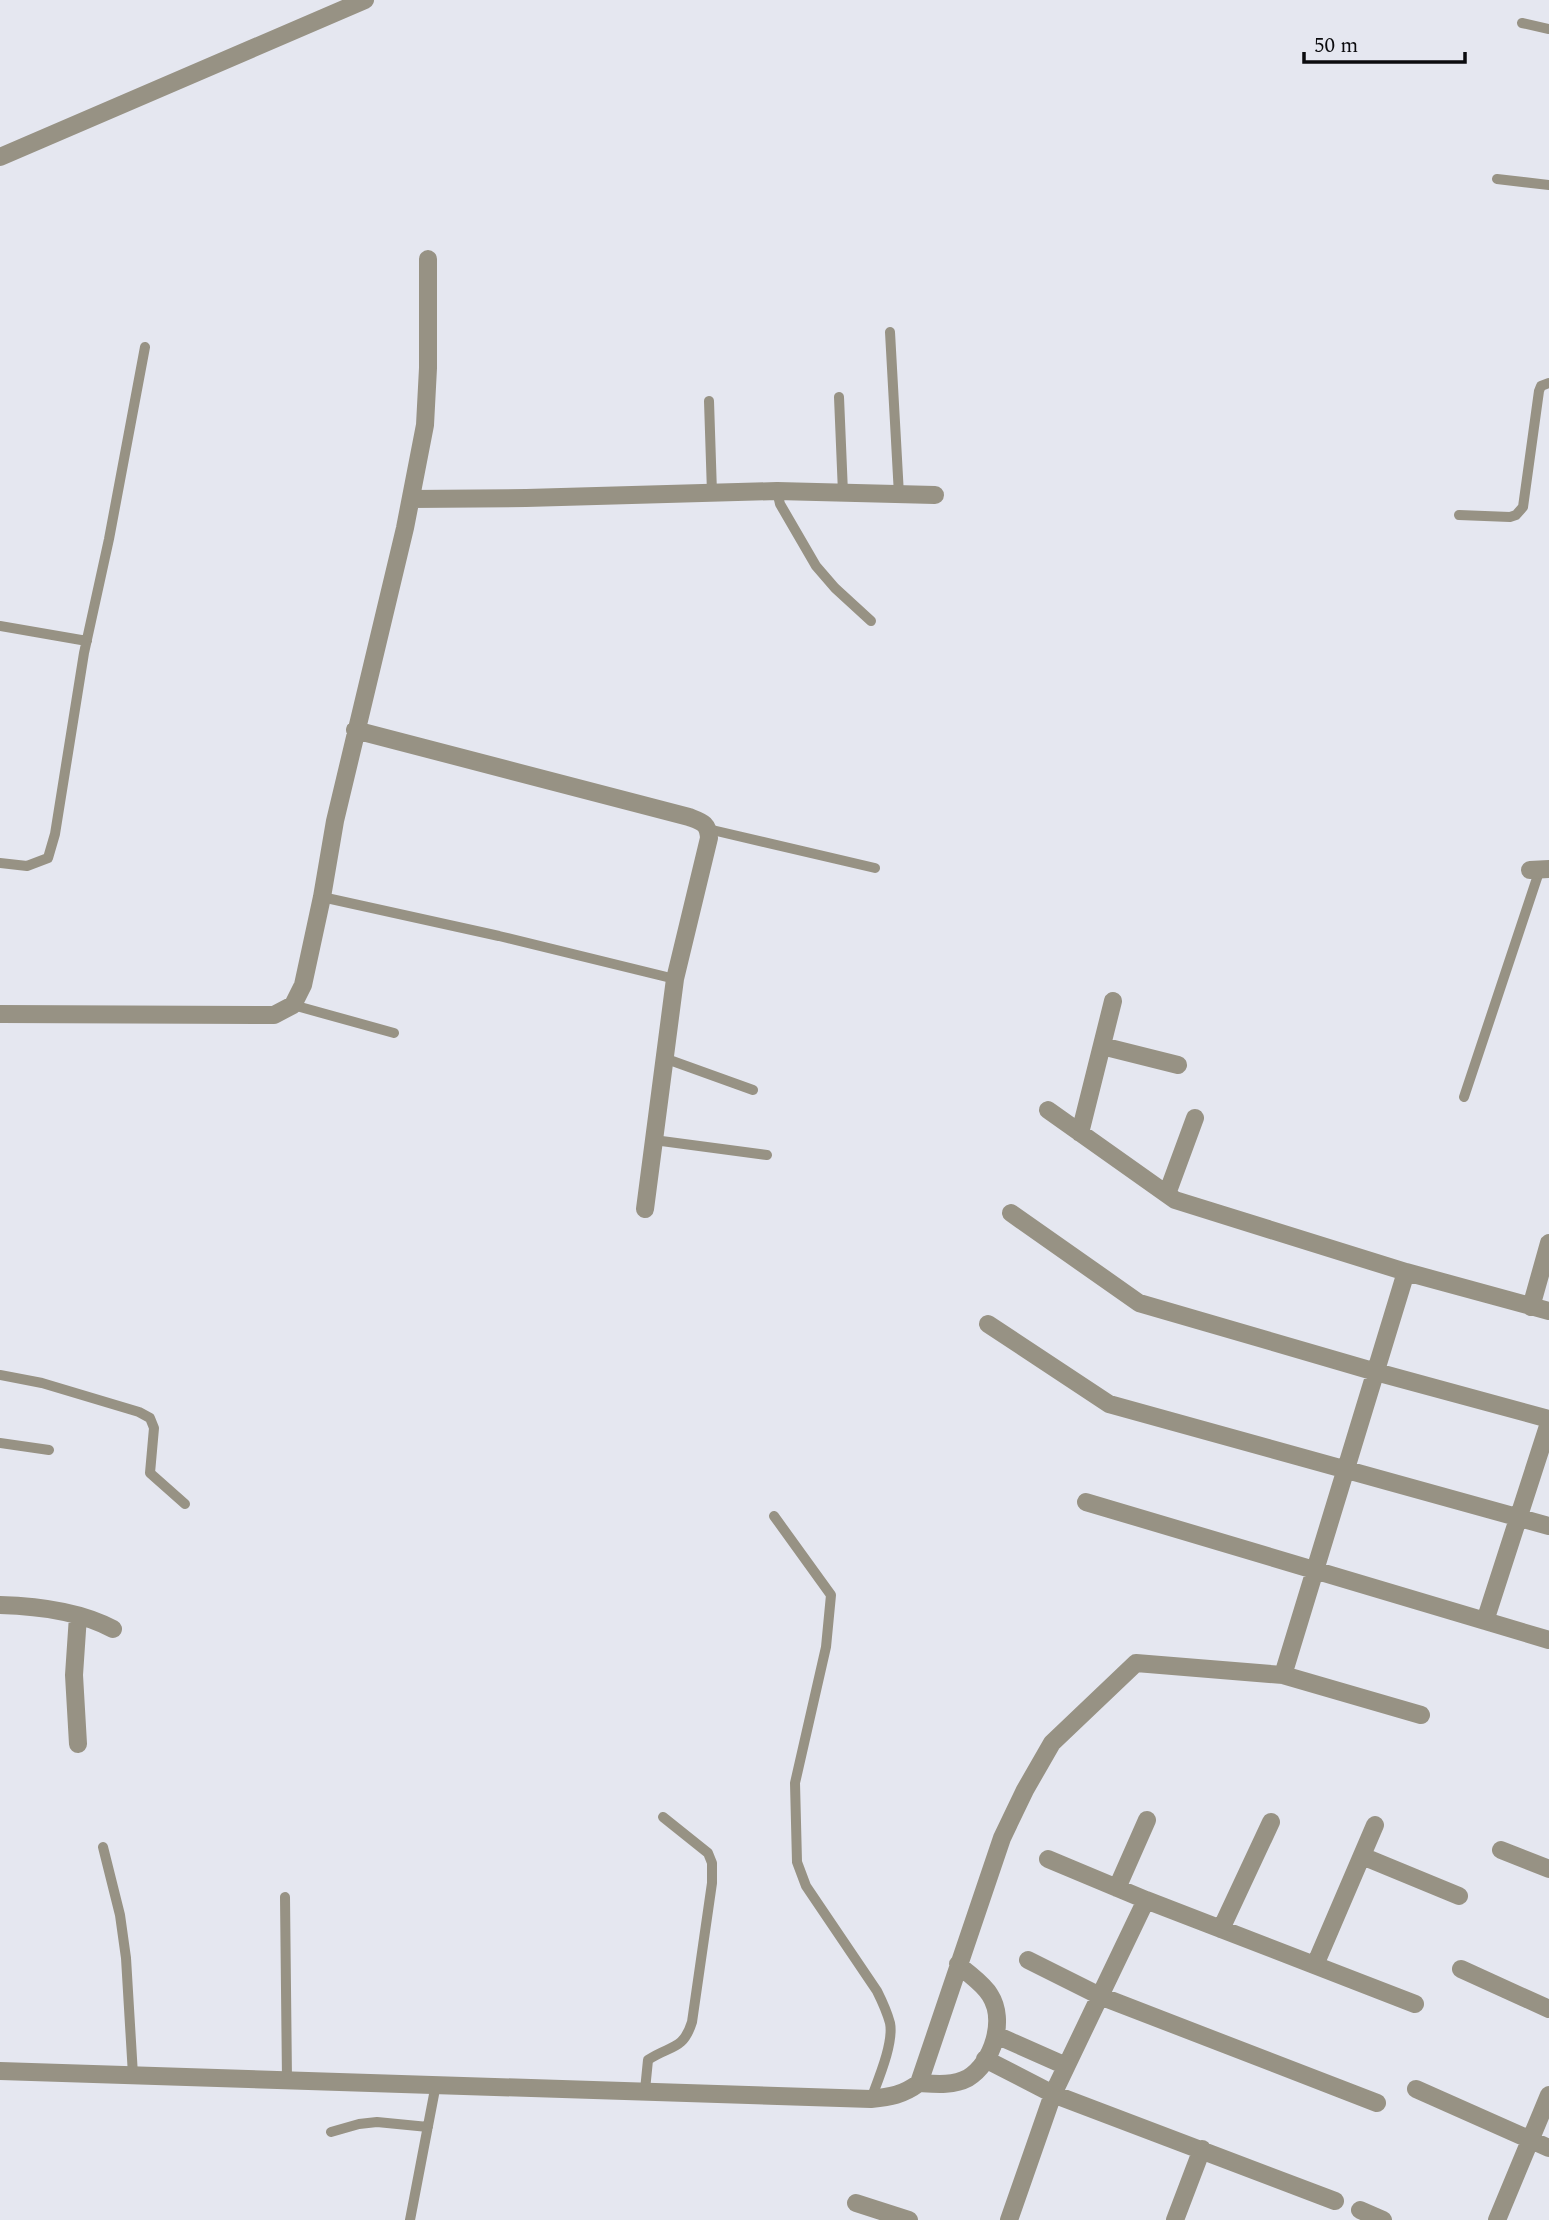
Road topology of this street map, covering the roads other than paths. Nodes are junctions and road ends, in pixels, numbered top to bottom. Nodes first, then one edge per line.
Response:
1 (365, 0) edge
2 (1522, 23) dead end
3 (1549, 29) edge
4 (0, 157) edge
5 (1497, 179) dead end
6 (1549, 185) edge
7 (428, 259) dead end
8 (890, 332) dead end
9 (145, 347) dead end
10 (1549, 383) edge
11 (839, 397) dead end
12 (709, 401) dead end
13 (777, 491) junction
14 (712, 493) junction
15 (843, 493) junction
16 (899, 495) junction
17 (935, 495) dead end
18 (411, 499) junction
19 (1459, 515) dead end
20 (871, 621) dead end
21 (0, 626) edge
22 (88, 641) junction
23 (355, 730) junction
24 (708, 829) junction
25 (0, 863) edge
26 (875, 868) dead end
27 (1540, 869) edge
28 (322, 897) junction
29 (675, 979) junction
30 (1113, 1001) dead end
31 (293, 1005) junction
32 (0, 1014) edge
33 (394, 1033) dead end
34 (1102, 1046) junction
35 (664, 1058) junction
36 (1178, 1065) dead end
37 (753, 1090) dead end
38 (1464, 1097) dead end
39 (1048, 1110) dead end
40 (1195, 1118) dead end
41 (1080, 1133) junction
42 (654, 1140) junction
43 (767, 1155) dead end
44 (1167, 1194) junction
45 (645, 1209) dead end
46 (1011, 1213) dead end
47 (1549, 1243) edge
48 (1406, 1272) junction
49 (1540, 1309) edge
50 (988, 1324) dead end
51 (1376, 1372) junction
52 (0, 1375) edge
53 (1549, 1421) edge
54 (0, 1443) edge
55 (49, 1450) dead end
56 (1346, 1469) junction
57 (1086, 1502) dead end
58 (185, 1504) dead end
59 (774, 1516) dead end
60 (1518, 1517) junction
61 (1549, 1526) edge
62 (1315, 1571) junction
63 (0, 1605) edge
64 (78, 1616) junction
65 (1485, 1621) junction
66 (113, 1629) dead end
67 (1549, 1640) edge
68 (1283, 1675) junction
69 (1421, 1715) dead end
70 (78, 1744) dead end
71 (663, 1817) dead end
72 (1147, 1820) dead end
73 (1271, 1822) dead end
74 (1376, 1825) dead end
75 (103, 1847) dead end
76 (1501, 1850) dead end
77 (1362, 1856) junction
78 (1048, 1859) dead end
79 (1549, 1869) edge
80 (1117, 1888) junction
81 (1460, 1896) dead end
82 (285, 1897) dead end
83 (1146, 1900) junction
84 (1221, 1929) junction
85 (1028, 1960) dead end
86 (958, 1964) junction
87 (1315, 1965) junction
88 (1461, 1969) dead end
89 (1100, 1996) junction
90 (1415, 2004) dead end
91 (1549, 2009) edge
92 (996, 2035) junction
93 (985, 2059) junction
94 (1066, 2066) junction
95 (0, 2071) edge
96 (132, 2075) junction
97 (287, 2080) junction
98 (919, 2083) junction
99 (436, 2084) junction
100 (1416, 2089) dead end
101 (645, 2090) junction
102 (1053, 2094) junction
103 (1549, 2095) edge
104 (871, 2099) junction
105 (1377, 2103) dead end
106 (428, 2127) junction
107 (331, 2132) dead end
108 (1531, 2139) junction
109 (1549, 2148) edge
110 (1202, 2149) junction
111 (1335, 2201) dead end
112 (856, 2203) dead end
113 (1360, 2210) dead end
114 (410, 2220) edge
115 (909, 2220) edge
116 (1009, 2220) edge
117 (1175, 2220) edge
118 (1383, 2220) edge
119 (1497, 2220) edge

1 - 4 street
2 - 3 lane
5 - 6 lane
7 - 18 street
8 - 16 lane
9 - 22 lane
10 - 19 lane
11 - 15 lane
12 - 14 lane
13 - 14 street
13 - 15 street
13 - 20 lane
14 - 18 street
15 - 16 street
16 - 17 street
18 - 23 street
21 - 22 lane
22 - 25 lane
23 - 24 street
23 - 28 street
24 - 26 lane
24 - 29 street
27 - 38 lane
28 - 29 lane
28 - 31 street
29 - 35 street
30 - 34 street
31 - 32 street
31 - 33 lane
34 - 36 street
34 - 41 street
35 - 37 lane
35 - 42 street
39 - 41 street
40 - 44 street
41 - 44 street
42 - 43 lane
42 - 45 street
44 - 48 street
46 - 51 street
47 - 49 street
48 - 49 street
48 - 51 street
50 - 56 street
51 - 53 street
51 - 56 street
52 - 58 lane
53 - 60 street
54 - 55 lane
56 - 60 street
56 - 62 street
57 - 62 street
59 - 104 lane
60 - 61 street
60 - 65 street
62 - 65 street
62 - 68 street
63 - 64 street
64 - 66 street
64 - 70 street
65 - 67 street
68 - 69 street
68 - 86 street
71 - 101 lane
72 - 80 street
73 - 84 street
74 - 77 street
75 - 96 lane
76 - 79 street
77 - 81 street
77 - 87 street
78 - 80 street
80 - 83 street
82 - 97 lane
83 - 84 street
83 - 89 street
84 - 87 street
85 - 89 street
86 - 92 street
86 - 98 street
87 - 90 street
88 - 91 street
89 - 94 street
89 - 105 street
92 - 93 street
92 - 94 street
93 - 98 street
93 - 102 street
94 - 102 street
95 - 96 street
96 - 97 street
97 - 99 street
98 - 104 street
99 - 101 street
99 - 106 lane
100 - 108 street
101 - 104 street
102 - 110 street
102 - 116 street
103 - 108 street
106 - 107 lane
106 - 114 lane
108 - 109 street
108 - 119 street
110 - 111 street
110 - 117 street
112 - 115 street
113 - 118 street

